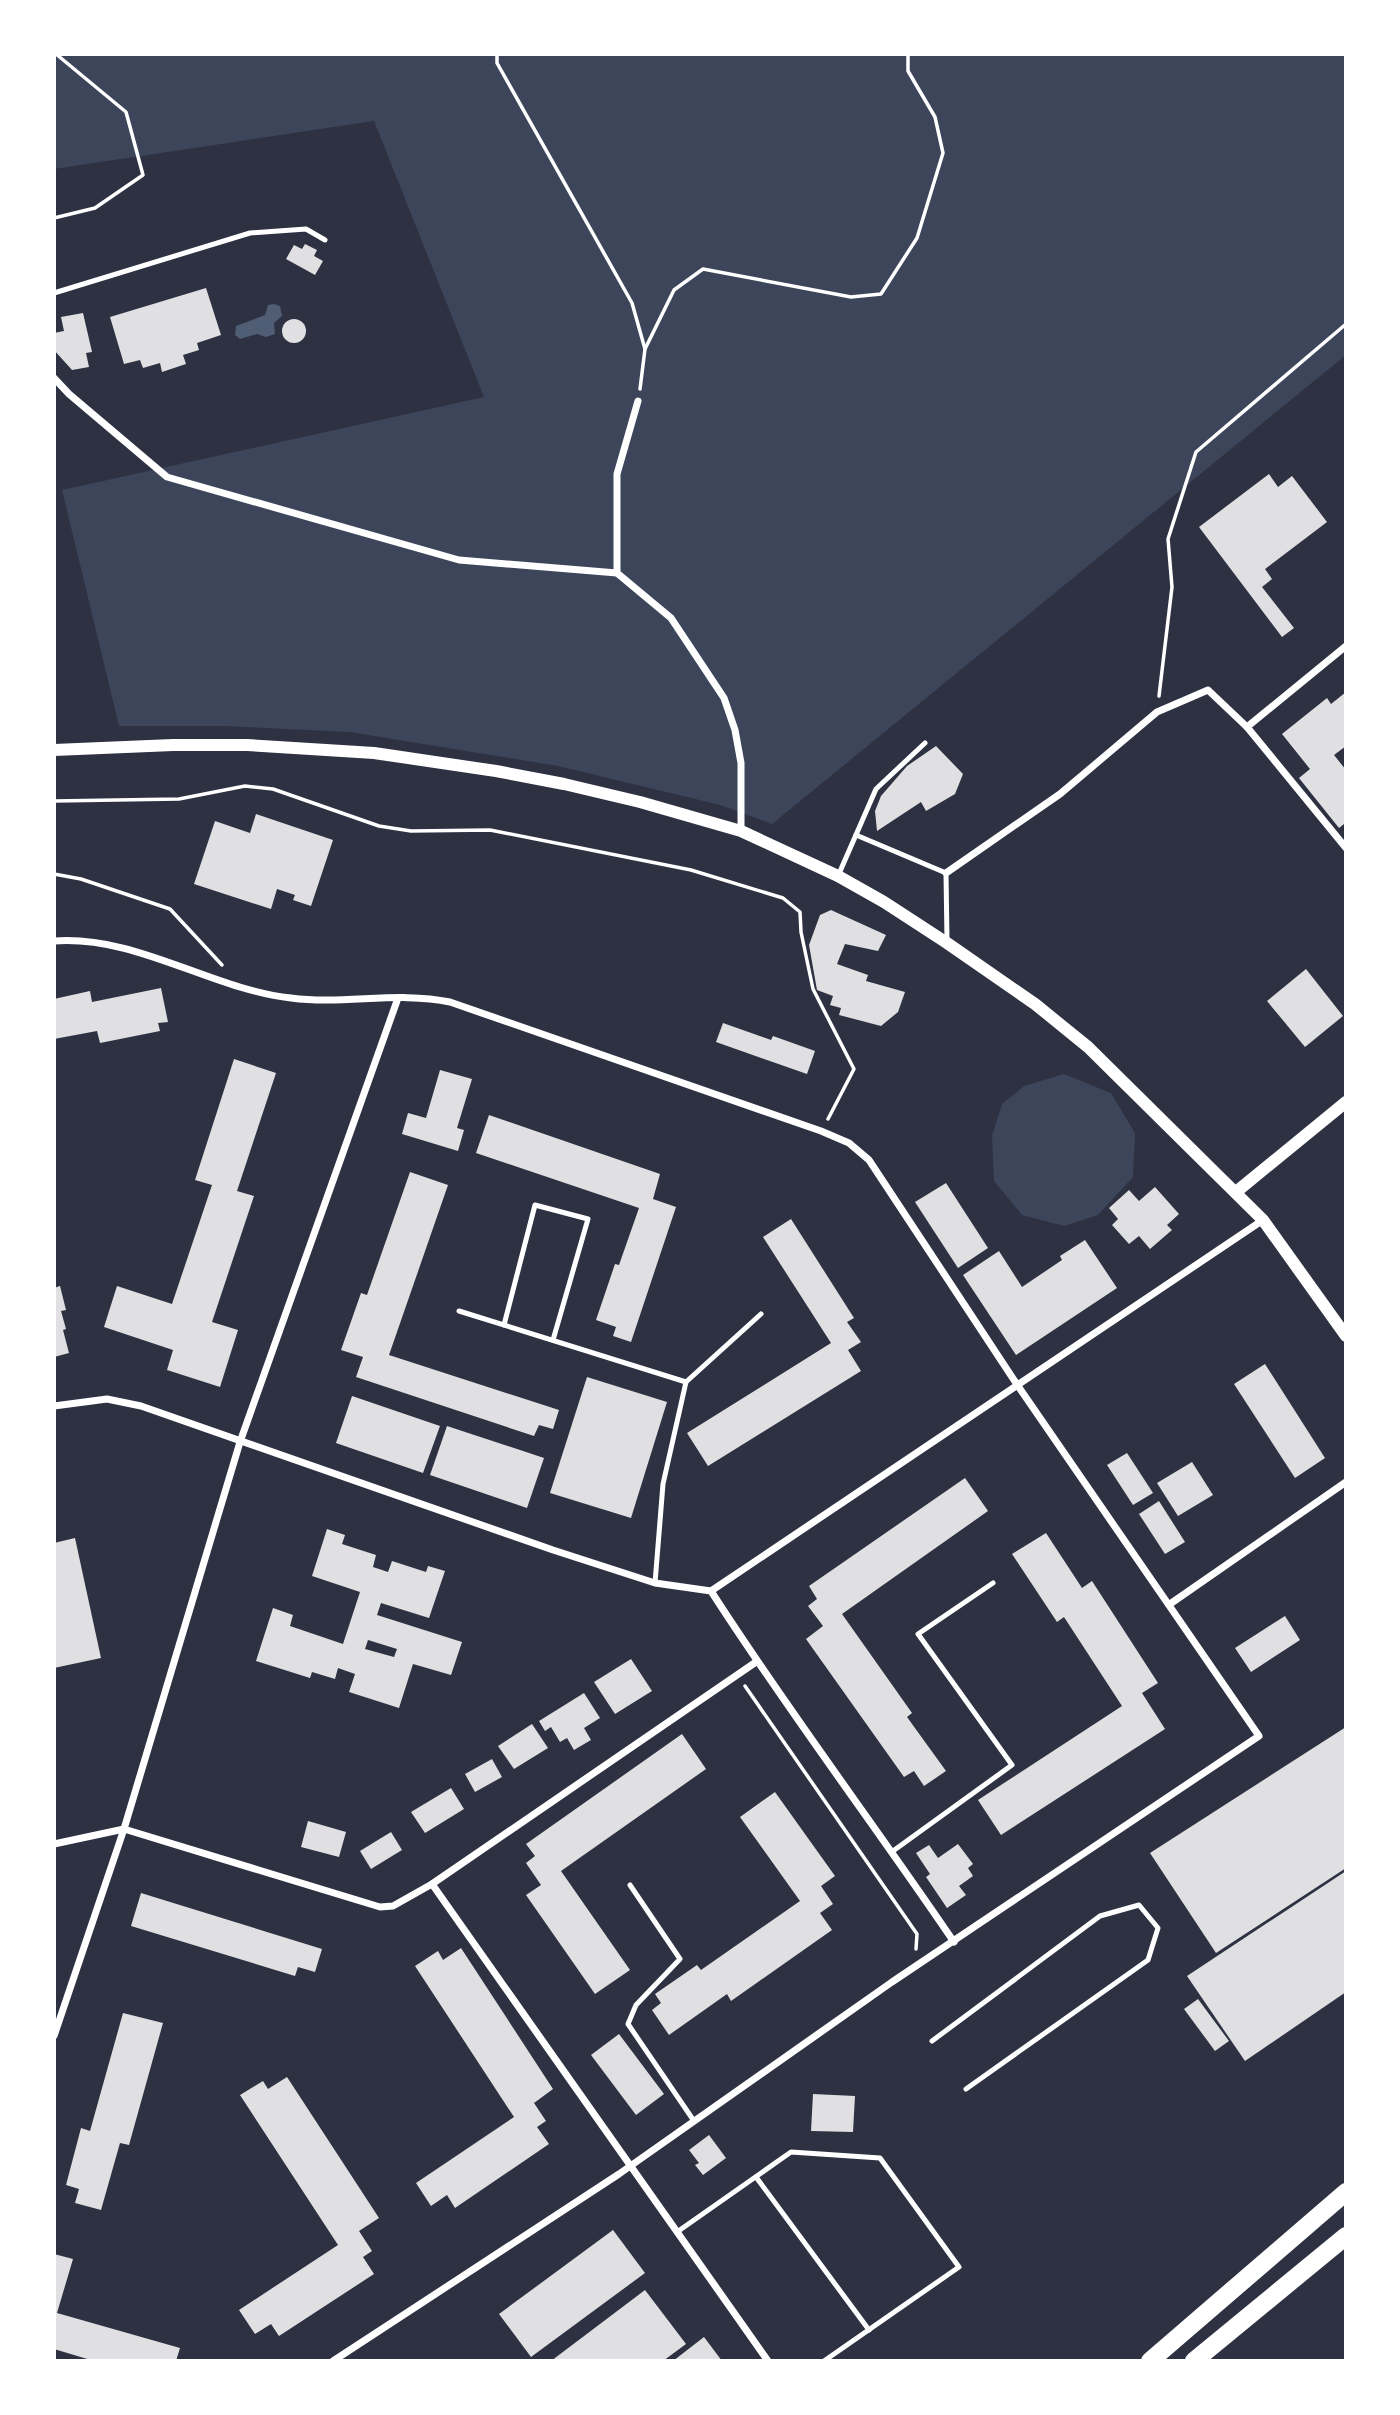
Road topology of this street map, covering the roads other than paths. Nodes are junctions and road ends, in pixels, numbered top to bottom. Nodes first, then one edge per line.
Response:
1 (325, 240) dead end
2 (54, 293) edge
3 (54, 378) edge
4 (638, 401) road end
5 (617, 573) junction
6 (1346, 646) edge
7 (1247, 727) junction
8 (925, 743) dead end
9 (54, 750) edge
10 (741, 831) junction
11 (856, 835) junction
12 (1346, 848) edge
13 (946, 873) junction
14 (838, 876) junction
15 (54, 941) edge
16 (947, 943) junction
17 (398, 998) junction
18 (1346, 1102) edge
19 (1236, 1192) junction
20 (1263, 1220) junction
21 (460, 1311) dead end
22 (761, 1314) dead end
23 (504, 1325) junction
24 (1346, 1336) edge
25 (553, 1340) junction
26 (686, 1382) junction
27 (1018, 1386) junction
28 (54, 1406) edge
29 (240, 1442) junction
30 (1346, 1482) edge
31 (655, 1583) junction
32 (993, 1583) dead end
33 (711, 1591) junction
34 (1170, 1604) junction
35 (756, 1662) junction
36 (124, 1829) junction
37 (54, 1844) edge
38 (893, 1851) junction
39 (432, 1884) junction
40 (630, 1885) dead end
41 (954, 1942) junction
42 (54, 2036) edge
43 (932, 2041) dead end
44 (966, 2089) dead end
45 (694, 2121) junction
46 (631, 2165) junction
47 (756, 2177) junction
48 (1346, 2192) edge
49 (677, 2232) junction
50 (1346, 2236) edge
51 (869, 2330) junction
52 (333, 2361) edge
53 (768, 2361) edge
54 (824, 2361) edge
55 (1150, 2361) edge
56 (1194, 2361) edge

1 - 2 lane
3 - 5 street
4 - 5 street
5 - 10 street
6 - 7 street
7 - 12 street
7 - 13 street
8 - 11 lane
9 - 10 street
10 - 14 street
11 - 13 lane
11 - 14 lane
13 - 16 lane
14 - 16 street
15 - 17 street
16 - 19 street
17 - 27 street
17 - 29 street
18 - 19 street
19 - 20 street
20 - 24 street
20 - 27 street
21 - 23 lane
22 - 26 lane
23 - 25 lane
23 - 25 lane
25 - 26 lane
26 - 31 lane
27 - 33 street
27 - 34 street
28 - 29 street
29 - 31 street
29 - 36 street
30 - 34 street
31 - 33 street
32 - 38 lane
33 - 35 street
34 - 41 street
35 - 38 street
35 - 39 street
36 - 37 street
36 - 39 street
36 - 42 street
38 - 41 street
39 - 46 street
40 - 45 lane
41 - 45 street
43 - 44 lane
45 - 46 street
46 - 49 street
46 - 52 street
47 - 49 lane
47 - 51 lane
47 - 51 lane
48 - 55 main road
49 - 53 street
50 - 56 main road
51 - 54 lane

